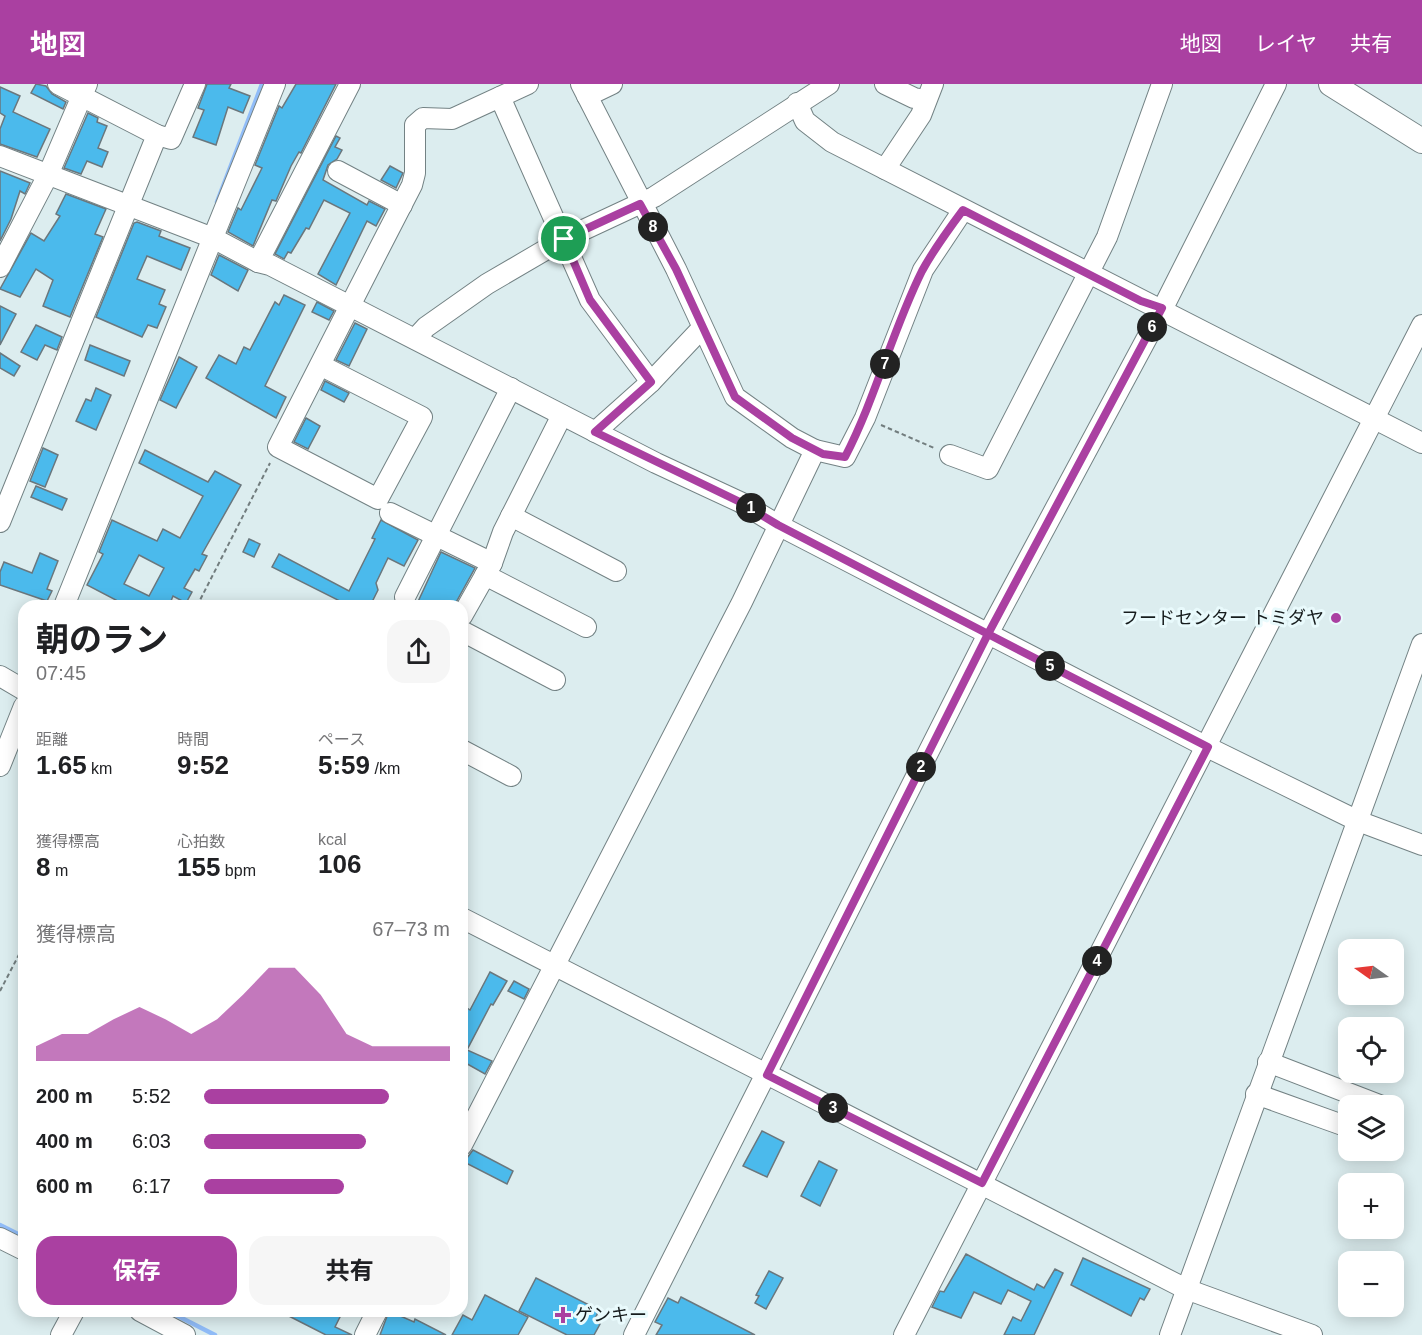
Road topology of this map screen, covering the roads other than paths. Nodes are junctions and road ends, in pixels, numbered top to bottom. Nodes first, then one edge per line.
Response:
1 (58, 84) edge
2 (195, 84) edge
3 (275, 84) edge
4 (350, 84) edge
5 (528, 84) edge
6 (612, 84) edge
7 (829, 84) edge
8 (885, 84) edge
9 (1162, 84) edge
10 (1276, 84) edge
11 (1331, 84) edge
12 (584, 90) edge
13 (85, 91) edge
14 (929, 92) edge
15 (500, 97) junction
16 (797, 104) junction
17 (157, 135) junction
18 (1422, 141) edge
19 (0, 156) edge
20 (885, 170) junction
21 (338, 171) dead end
22 (48, 175) junction
23 (640, 204) junction
24 (128, 205) junction
25 (402, 205) junction
26 (963, 210) junction
27 (213, 238) junction
28 (564, 239) junction
29 (258, 262) junction
30 (0, 267) edge
31 (1090, 275) junction
32 (350, 306) junction
33 (1162, 308) junction
34 (1422, 325) edge
35 (702, 328) junction
36 (415, 339) junction
37 (320, 365) junction
38 (651, 382) junction
39 (511, 388) junction
40 (562, 415) junction
41 (1375, 419) junction
42 (595, 432) junction
43 (1422, 443) edge
44 (815, 450) junction
45 (950, 454) road end
46 (390, 513) dead end
47 (511, 516) junction
48 (1, 517) edge
49 (778, 525) junction
50 (436, 537) junction
51 (489, 569) junction
52 (616, 572) dead end
53 (405, 597) dead end
54 (66, 600) edge
55 (468, 606) edge
56 (586, 627) dead end
57 (468, 634) edge
58 (988, 634) junction
59 (1422, 644) edge
60 (0, 676) edge
61 (555, 680) dead end
62 (18, 686) edge
63 (18, 721) edge
64 (1208, 747) junction
65 (468, 753) edge
66 (0, 766) edge
67 (510, 776) dead end
68 (1358, 821) junction
69 (1422, 845) edge
70 (468, 921) edge
71 (554, 965) junction
72 (1268, 1062) junction
73 (767, 1075) junction
74 (1256, 1094) junction
75 (1354, 1095) edge
76 (1338, 1123) edge
77 (468, 1133) edge
78 (982, 1183) junction
79 (0, 1238) edge
80 (18, 1247) edge
81 (1186, 1288) junction
82 (71, 1317) edge
83 (151, 1317) edge
84 (374, 1317) edge
85 (61, 1335) edge
86 (185, 1335) edge
87 (365, 1335) edge
88 (634, 1335) edge
89 (904, 1335) edge
90 (1170, 1335) edge
91 (1312, 1335) edge

1 - 13 street
2 - 17 street
3 - 27 street
4 - 29 street
5 - 15 street
6 - 12 street
7 - 16 street
8 - 14 street
9 - 31 street
10 - 33 street
11 - 18 main road
12 - 23 street
13 - 17 street
13 - 22 street
14 - 20 street
15 - 25 street
15 - 28 street
16 - 20 street
16 - 23 street
17 - 24 street
19 - 22 street
20 - 26 street
21 - 25 street
22 - 24 street
22 - 30 street
23 - 28 street
23 - 35 street
24 - 27 street
24 - 48 street
25 - 32 street
26 - 31 street
26 - 44 street
27 - 29 street
27 - 54 street
28 - 36 street
28 - 38 street
29 - 32 street
31 - 33 street
31 - 45 street
32 - 36 street
32 - 37 street
33 - 41 street
33 - 58 street
34 - 41 street
35 - 38 street
35 - 44 street
36 - 39 street
37 - 37 street
38 - 42 street
39 - 40 street
39 - 50 street
40 - 42 street
40 - 47 street
41 - 43 street
41 - 64 street
42 - 49 street
44 - 49 street
46 - 50 street
47 - 51 street
47 - 52 street
49 - 58 street
49 - 71 street
50 - 51 street
50 - 53 street
51 - 55 street
51 - 56 street
57 - 61 street
58 - 64 street
58 - 73 street
59 - 68 street
60 - 62 street
63 - 66 street
64 - 68 street
64 - 78 street
65 - 67 street
68 - 69 street
68 - 72 street
70 - 71 street
71 - 73 street
71 - 77 street
72 - 74 street
72 - 75 street
73 - 78 street
73 - 88 street
74 - 76 street
74 - 81 street
78 - 81 street
78 - 89 street
79 - 80 street
81 - 90 street
81 - 91 street
82 - 85 street
83 - 86 street
84 - 87 street

